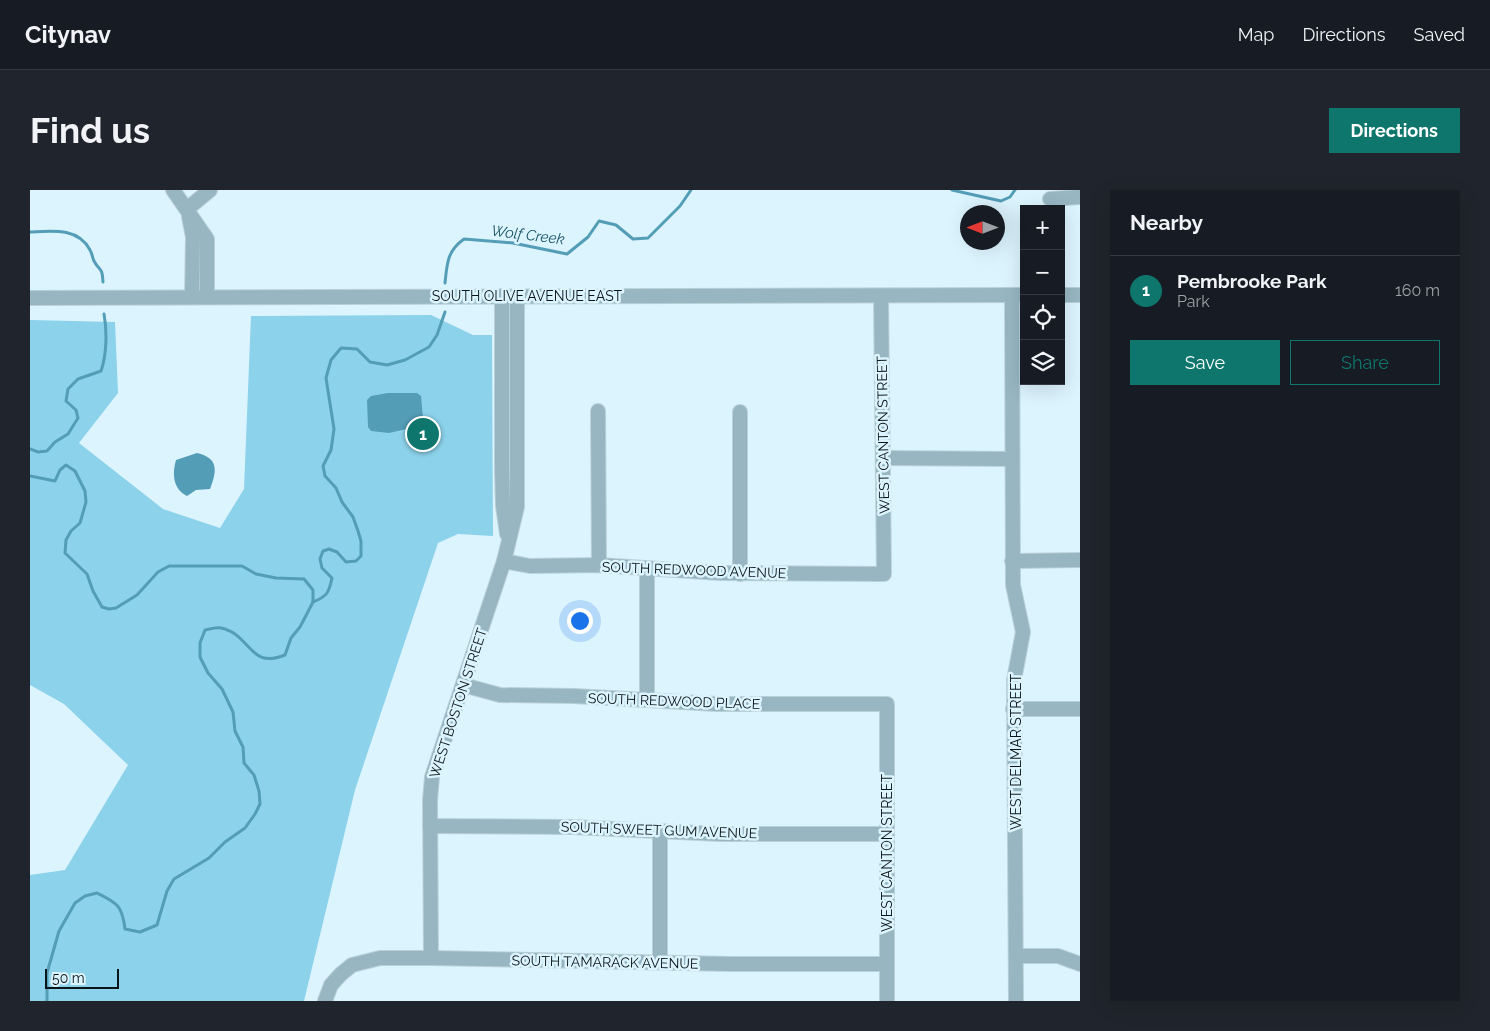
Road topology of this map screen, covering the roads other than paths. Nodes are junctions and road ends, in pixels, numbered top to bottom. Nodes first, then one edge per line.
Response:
1 (173, 190) edge
2 (210, 190) edge
3 (1080, 197) edge
4 (1050, 199) dead end
5 (187, 209) junction
6 (1018, 295) edge
7 (1065, 295) edge
8 (1080, 295) edge
9 (502, 296) junction
10 (517, 296) junction
11 (881, 296) junction
12 (192, 297) junction
13 (207, 297) junction
14 (30, 298) edge
15 (598, 411) dead end
16 (740, 412) dead end
17 (883, 458) junction
18 (1012, 458) junction
19 (508, 542) junction
20 (1080, 560) edge
21 (504, 561) junction
22 (1012, 561) junction
23 (599, 565) junction
24 (646, 568) junction
25 (740, 574) junction
26 (884, 574) joint
27 (463, 686) junction
28 (647, 700) junction
29 (887, 704) joint
30 (1080, 709) edge
31 (1013, 710) junction
32 (430, 826) junction
33 (660, 831) junction
34 (887, 834) junction
35 (1016, 956) junction
36 (431, 958) junction
37 (660, 962) junction
38 (887, 964) junction
39 (1080, 964) edge
40 (325, 1001) edge
41 (887, 1001) edge
42 (1016, 1001) edge

1 - 5 street
2 - 5 street
3 - 4 street
5 - 12 street
5 - 13 street
6 - 11 street, SOUTH OLIVE AVENUE EAST
6 - 18 street, WEST DELMAR STREET
7 - 8 street
9 - 10 street, SOUTH OLIVE AVENUE EAST
9 - 13 street, SOUTH OLIVE AVENUE EAST
9 - 19 street, WEST BOSTON STREET
10 - 11 street, SOUTH OLIVE AVENUE EAST
10 - 19 street, WEST BOSTON STREET
11 - 17 street, WEST CANTON STREET
12 - 13 street, SOUTH OLIVE AVENUE EAST
12 - 14 street, SOUTH OLIVE AVENUE EAST
15 - 23 street
16 - 25 street
17 - 18 street
17 - 26 street, WEST CANTON STREET
18 - 22 street, WEST DELMAR STREET
19 - 21 street, WEST BOSTON STREET
20 - 22 street
21 - 23 street, SOUTH REDWOOD AVENUE
21 - 27 street, WEST BOSTON STREET
22 - 31 street, WEST DELMAR STREET
23 - 24 street, SOUTH REDWOOD AVENUE
24 - 25 street, SOUTH REDWOOD AVENUE
24 - 28 street
25 - 26 street, SOUTH REDWOOD AVENUE
27 - 28 street, SOUTH REDWOOD PLACE
27 - 32 street, WEST BOSTON STREET
28 - 29 street, SOUTH REDWOOD PLACE
29 - 34 street, WEST CANTON STREET
30 - 31 street
31 - 35 street, WEST DELMAR STREET
32 - 33 street, SOUTH SWEET GUM AVENUE
32 - 36 street, WEST BOSTON STREET
33 - 34 street, SOUTH SWEET GUM AVENUE
33 - 37 street
34 - 38 street, WEST CANTON STREET
35 - 39 street
35 - 42 street, WEST DELMAR STREET
36 - 37 street, SOUTH TAMARACK AVENUE
36 - 40 street, SOUTH TAMARACK AVENUE
37 - 38 street, SOUTH TAMARACK AVENUE
38 - 41 street, WEST CANTON STREET

